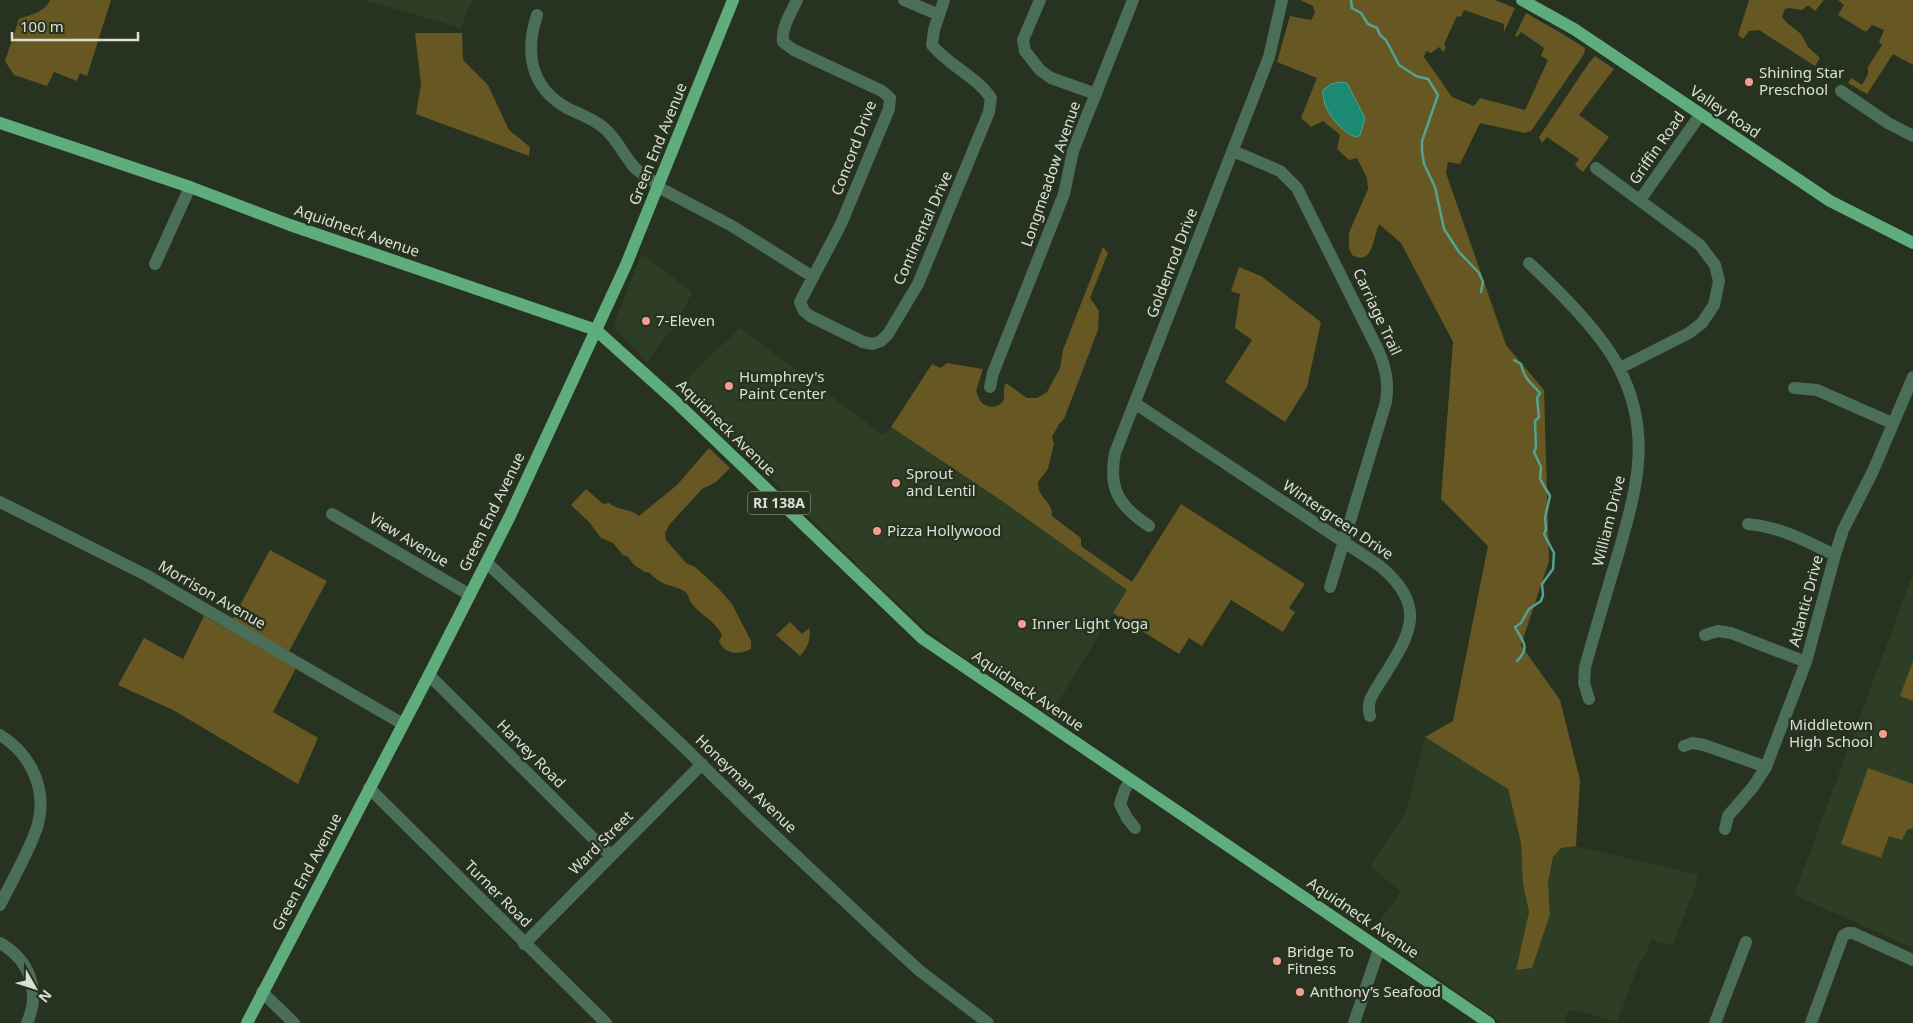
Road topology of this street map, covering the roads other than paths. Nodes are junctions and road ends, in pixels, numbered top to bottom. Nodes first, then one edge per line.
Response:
1 (733, 0) edge
2 (797, 0) edge
3 (904, 0) edge
4 (944, 0) edge
5 (1040, 0) edge
6 (1133, 0) edge
7 (1282, 0) edge
8 (1522, 0) edge
9 (537, 15) dead end
10 (939, 15) junction
11 (1841, 91) dead end
12 (1096, 94) junction
13 (1700, 115) junction
14 (0, 123) edge
15 (1913, 136) edge
16 (1233, 151) junction
17 (1596, 168) dead end
18 (658, 186) junction
19 (190, 187) junction
20 (1640, 200) junction
21 (1913, 243) edge
22 (1530, 263) dead end
23 (154, 264) dead end
24 (813, 277) junction
25 (596, 330) junction
26 (1620, 368) junction
27 (1913, 376) edge
28 (990, 387) dead end
29 (1794, 388) dead end
30 (1136, 404) junction
31 (1892, 423) junction
32 (0, 502) edge
33 (332, 514) dead end
34 (1748, 524) dead end
35 (1148, 526) dead end
36 (1343, 541) junction
37 (1835, 555) junction
38 (487, 563) junction
39 (1330, 587) dead end
40 (470, 595) junction
41 (1704, 635) dead end
42 (1806, 662) junction
43 (429, 675) junction
44 (1590, 700) dead end
45 (1370, 716) dead end
46 (403, 724) junction
47 (0, 735) edge
48 (1684, 746) dead end
49 (702, 764) junction
50 (1766, 767) junction
51 (1131, 780) junction
52 (369, 788) junction
53 (1135, 828) dead end
54 (1725, 829) dead end
55 (610, 856) junction
56 (0, 905) edge
57 (1746, 942) dead end
58 (0, 943) edge
59 (524, 944) junction
60 (1379, 949) junction
61 (1913, 960) edge
62 (262, 992) junction
63 (26, 1023) edge
64 (247, 1023) edge
65 (294, 1023) edge
66 (606, 1023) edge
67 (988, 1023) edge
68 (1354, 1023) edge
69 (1489, 1023) edge
70 (1715, 1023) edge
71 (1811, 1023) edge

1 - 18 main road, Green End Avenue
2 - 24 street, Concord Drive
3 - 10 street
4 - 10 street, Continental Drive
5 - 12 street
6 - 12 street, Longmeadow Avenue
7 - 16 street, Goldenrod Drive
8 - 13 main road, Valley Road
9 - 18 street
10 - 24 street, Continental Drive
11 - 15 street
12 - 28 street, Longmeadow Avenue
13 - 20 street, Griffin Road
13 - 21 main road, Valley Road
14 - 19 main road, Aquidneck Avenue / RI 138A
16 - 30 street, Goldenrod Drive
16 - 36 street, Carriage Trail
17 - 20 street
18 - 24 street
18 - 25 main road, Green End Avenue
19 - 23 street
19 - 25 main road, Aquidneck Avenue / RI 138A
20 - 26 street
22 - 26 street, William Drive
25 - 38 main road, Green End Avenue
25 - 51 main road, Aquidneck Avenue / RI 138A
26 - 44 street, William Drive
27 - 31 street, Atlantic Drive
29 - 31 street
30 - 35 street, Goldenrod Drive
30 - 36 street, Wintergreen Drive
31 - 37 street, Atlantic Drive
32 - 46 street, Morrison Avenue
33 - 40 street, View Avenue
34 - 37 street
36 - 39 street, Carriage Trail
36 - 45 street, Wintergreen Drive
37 - 42 street, Atlantic Drive
38 - 40 main road, Green End Avenue
38 - 49 street, Honeyman Avenue
40 - 43 main road, Green End Avenue
41 - 42 street
42 - 50 street, Atlantic Drive
43 - 46 main road, Green End Avenue
43 - 55 street, Harvey Road
46 - 52 main road, Green End Avenue
47 - 56 street
48 - 50 street
49 - 55 street, Ward Street
49 - 67 street, Honeyman Avenue
50 - 54 street, Atlantic Drive
51 - 53 street
51 - 60 main road, Aquidneck Avenue / RI 138A
52 - 59 street, Turner Road
52 - 62 main road, Green End Avenue
55 - 59 street, Ward Street
57 - 70 street
58 - 63 street
59 - 66 street, Turner Road
60 - 68 street
60 - 69 main road, Aquidneck Avenue / RI 138A
61 - 71 street
62 - 64 main road, Green End Avenue
62 - 65 street

